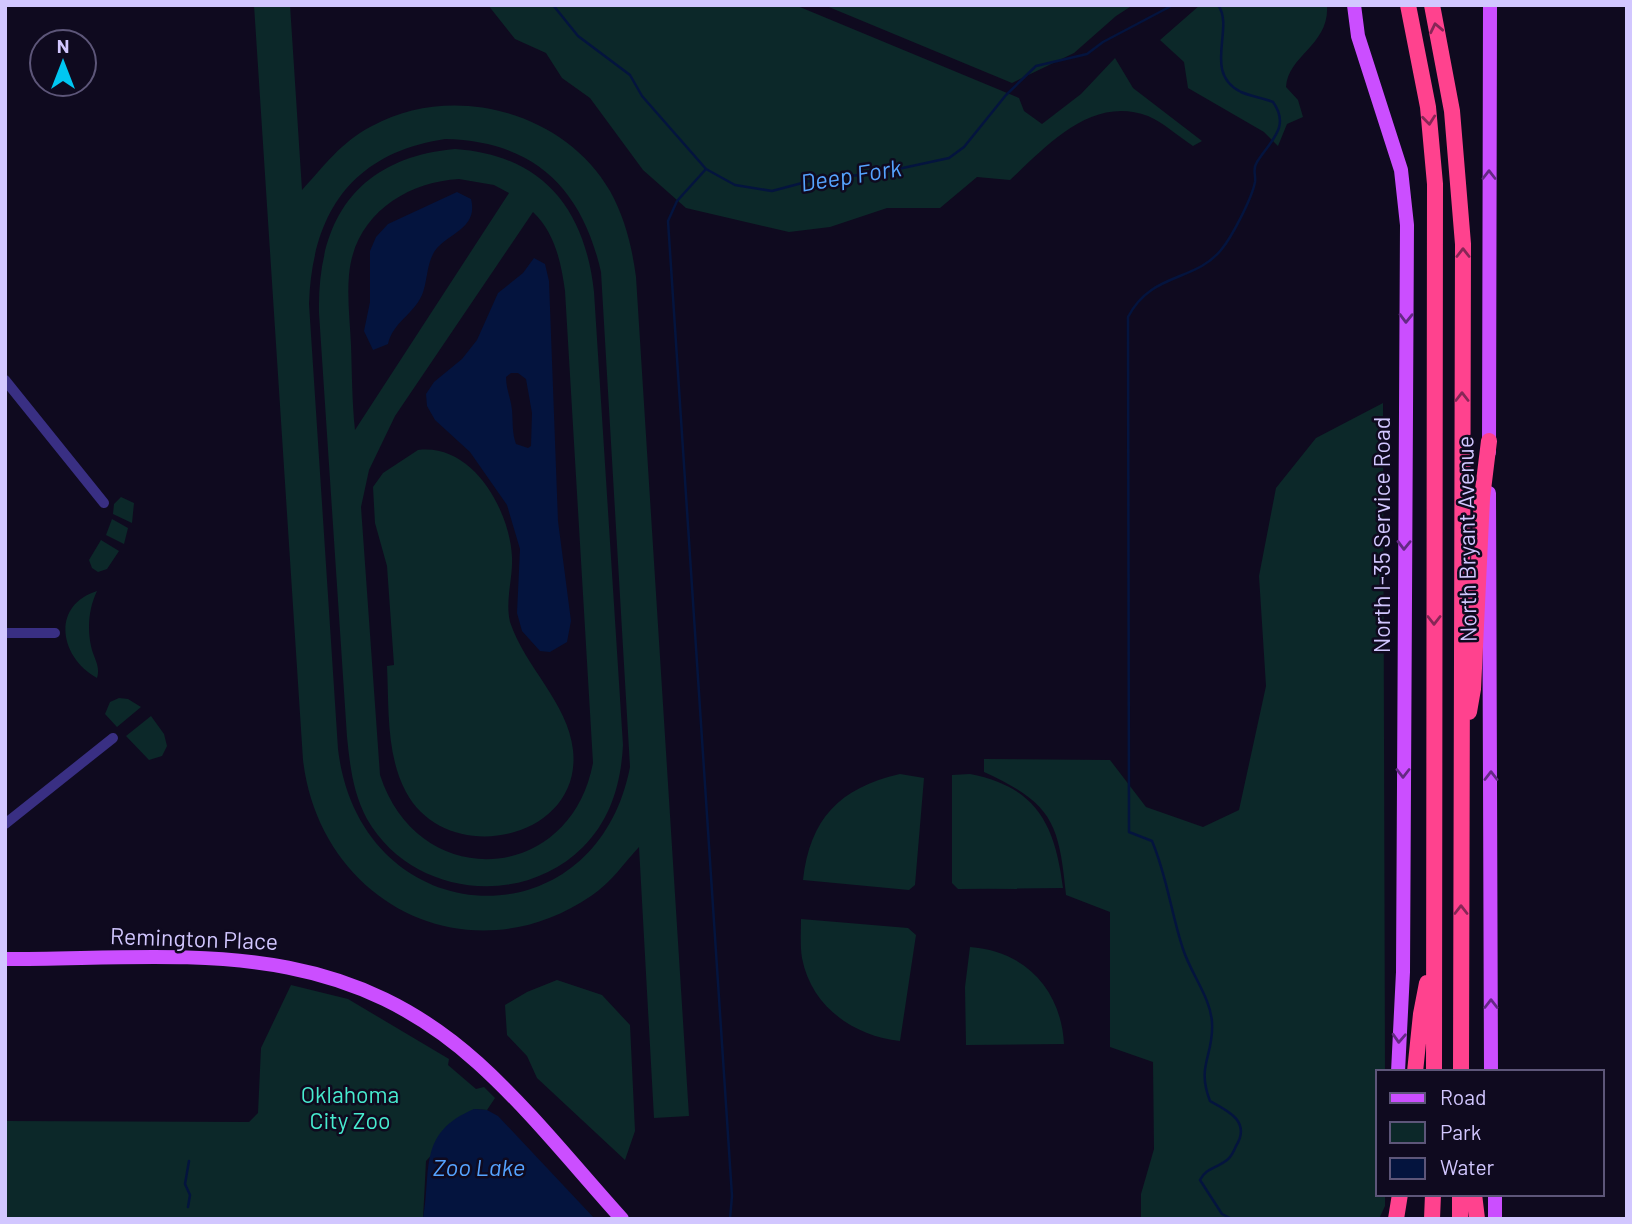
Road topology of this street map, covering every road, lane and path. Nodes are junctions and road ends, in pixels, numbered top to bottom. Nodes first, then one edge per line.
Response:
1 (1354, 5) edge
2 (1408, 5) edge
3 (1432, 5) edge
4 (1490, 5) edge
5 (5, 380) edge
6 (1489, 441) junction
7 (104, 503) dead end
8 (5, 633) edge
9 (55, 633) dead end
10 (113, 738) dead end
11 (1461, 759) junction
12 (5, 824) edge
13 (1434, 950) junction
14 (5, 959) edge
15 (1398, 1070) edge
16 (1415, 1070) edge
17 (1434, 1070) edge
18 (1461, 1070) edge
19 (1491, 1070) edge
20 (1395, 1196) edge
21 (1400, 1196) edge
22 (1433, 1196) edge
23 (1460, 1196) edge
24 (1475, 1196) edge
25 (1494, 1196) edge
26 (622, 1219) edge
27 (1395, 1219) edge
28 (1432, 1219) edge
29 (1460, 1219) edge
30 (1478, 1219) edge
31 (1495, 1219) edge

1 -> 15 main road, North I-35 Service Road
2 -> 13 highway
11 -> 3 highway
6 -> 4 main road, North Bryant Avenue
5 - 7 street
6 - 11 highway
19 -> 6 main road, North Bryant Avenue
8 - 9 street
10 - 12 street
18 -> 11 highway
13 - 16 highway
13 - 17 highway
14 - 26 main road, Remington Place
20 - 27 main road
21 - 27 highway
22 - 28 highway
23 - 29 highway
24 - 30 highway
25 - 31 main road

